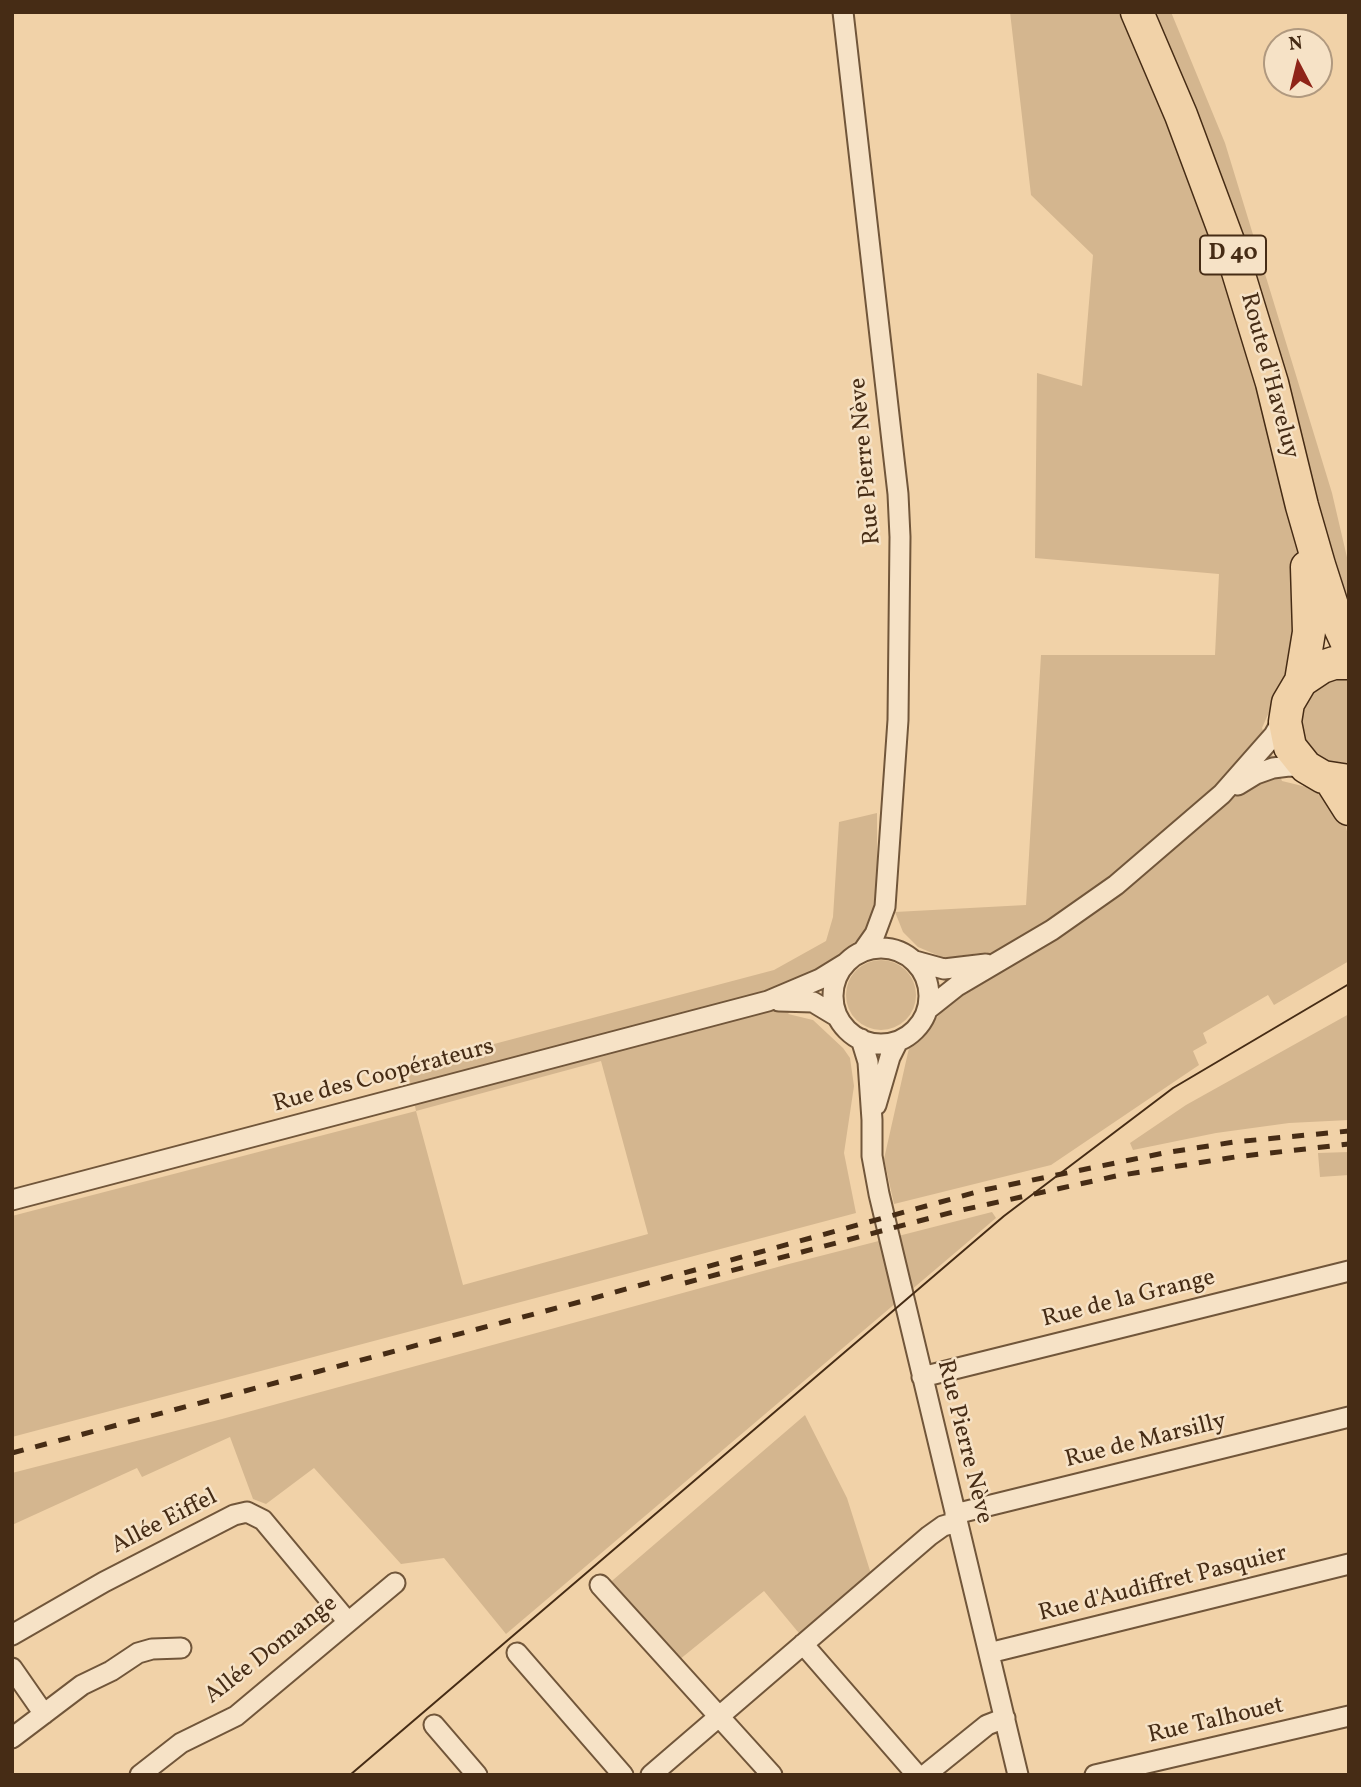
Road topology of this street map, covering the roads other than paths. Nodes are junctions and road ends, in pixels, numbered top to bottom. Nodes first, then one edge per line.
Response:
1 (843, 12) edge
2 (1137, 12) edge
3 (1302, 506) junction
4 (1349, 647) edge
5 (1349, 663) edge
6 (1301, 681) junction
7 (1285, 716) junction
8 (1328, 776) edge
9 (1222, 794) junction
10 (1349, 809) edge
11 (885, 907) junction
12 (863, 951) junction
13 (908, 956) junction
14 (998, 961) junction
15 (846, 963) junction
16 (768, 1001) junction
17 (928, 1009) junction
18 (838, 1017) junction
19 (861, 1039) junction
20 (898, 1041) junction
21 (872, 1120) junction
22 (12, 1200) edge
23 (1349, 1271) edge
24 (922, 1377) junction
25 (1349, 1417) edge
26 (956, 1518) junction
27 (1349, 1564) edge
28 (395, 1583) dead end
29 (600, 1585) dead end
30 (348, 1622) junction
31 (12, 1635) edge
32 (803, 1644) junction
33 (181, 1648) dead end
34 (517, 1653) dead end
35 (989, 1653) junction
36 (12, 1668) edge
37 (44, 1714) junction
38 (719, 1717) junction
39 (1349, 1717) edge
40 (1005, 1718) junction
41 (434, 1725) dead end
42 (12, 1738) edge
43 (140, 1775) edge
44 (477, 1775) edge
45 (623, 1775) edge
46 (651, 1775) edge
47 (772, 1775) edge
48 (917, 1775) edge
49 (925, 1775) edge
50 (1018, 1775) edge
51 (1095, 1775) edge

1 - 11 street, Rue Pierre Nève
2 - 3 main road, Route d'Haveluy / D 40
3 - 4 main road, Route d'Haveluy / D 40
3 - 6 main road, Route d'Haveluy / D 40
5 - 6 main road
6 - 7 main road, Route d'Haveluy
7 - 8 main road
7 - 9 street
8 - 9 street
8 - 10 main road
9 - 14 street
11 - 12 street, Rue Pierre Nève
11 - 13 street, Rue Pierre Nève
12 - 13 street
12 - 15 street
13 - 14 street
13 - 17 street
14 - 17 street
15 - 16 street, Rue des Coopérateurs
15 - 18 street
16 - 18 street, Rue des Coopérateurs
16 - 22 street, Rue des Coopérateurs
17 - 20 street
18 - 19 street
19 - 20 street
19 - 21 street, Rue Pierre Nève
20 - 21 street, Rue Pierre Nève
21 - 24 street, Rue Pierre Nève
23 - 24 street, Rue de la Grange
24 - 26 street, Rue Pierre Nève
25 - 26 street, Rue de Marsilly
26 - 32 street, Rue de Marsilly
26 - 35 street, Rue Pierre Nève
27 - 35 street, Rue d'Audiffret Pasquier
28 - 30 street, Allée Domange
29 - 38 street
30 - 31 street, Allée Eiffel
30 - 43 street, Allée Domange
32 - 38 street, Rue de Marsilly
32 - 48 street
33 - 37 street
34 - 45 street
35 - 40 street, Rue Pierre Nève
36 - 37 street
37 - 42 street
38 - 46 street, Rue de Marsilly
38 - 47 street
39 - 51 street, Rue Talhouet
40 - 49 street
40 - 50 street, Rue Pierre Nève
41 - 44 street

